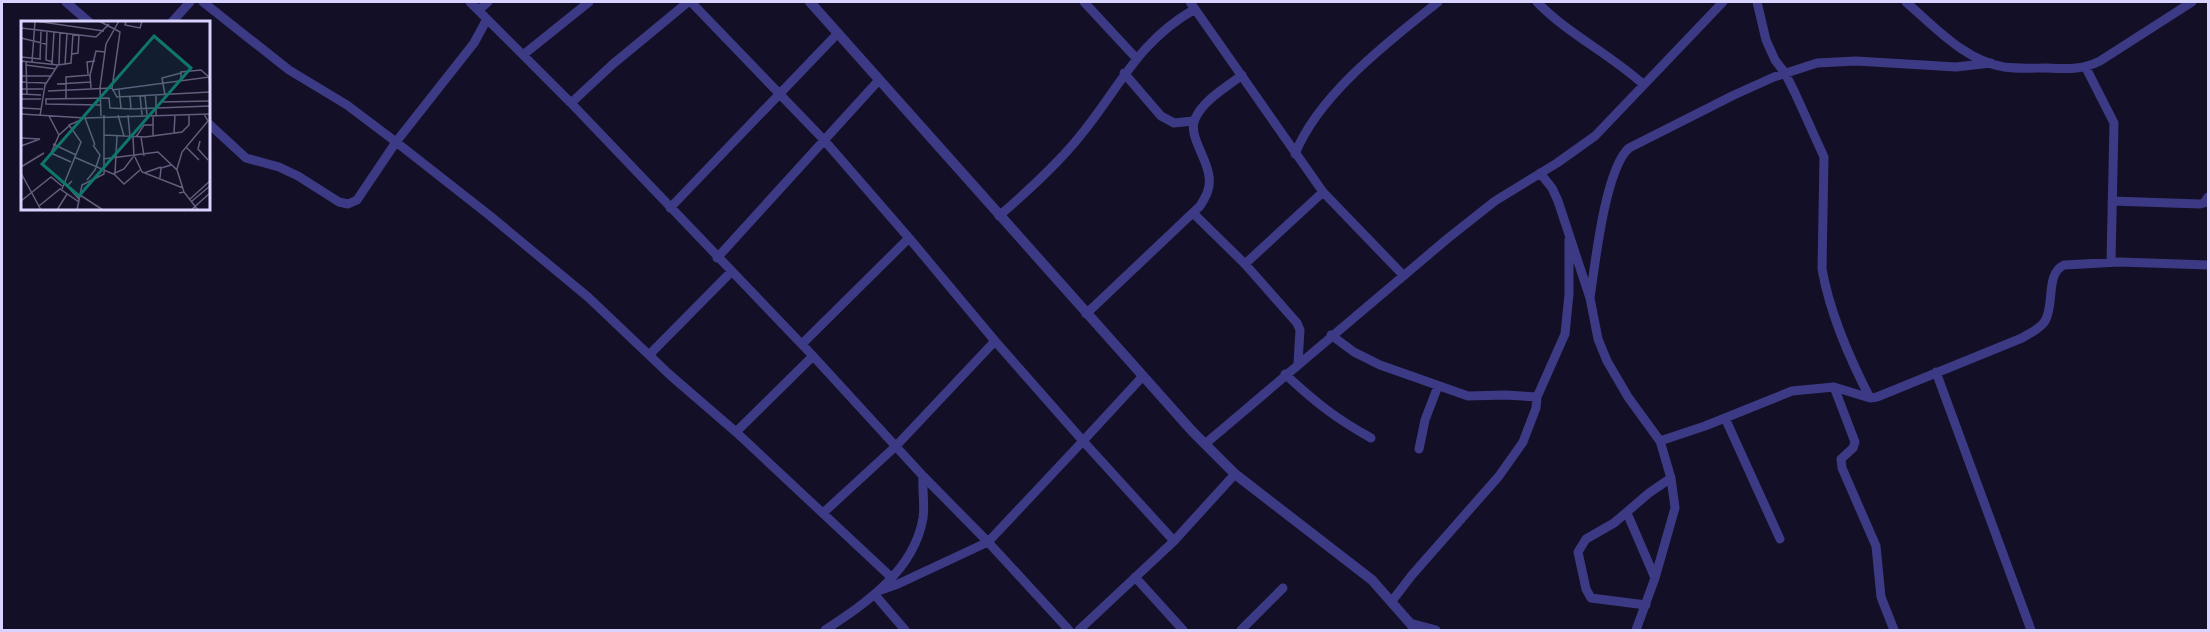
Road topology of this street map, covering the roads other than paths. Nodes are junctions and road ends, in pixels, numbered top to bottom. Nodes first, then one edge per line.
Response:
1 (66, 2) edge
2 (190, 2) edge
3 (203, 2) edge
4 (470, 2) edge
5 (488, 2) edge
6 (589, 2) edge
7 (690, 2) edge
8 (810, 2) edge
9 (1084, 2) edge
10 (1438, 2) edge
11 (1537, 2) edge
12 (1723, 2) edge
13 (1756, 2) edge
14 (1906, 2) edge
15 (2186, 3) edge
16 (1192, 5) edge
17 (479, 10) junction
18 (487, 19) junction
19 (88, 21) edge
20 (173, 21) edge
21 (838, 33) junction
22 (523, 55) junction
23 (1136, 58) junction
24 (1991, 63) junction
25 (2086, 68) junction
26 (1124, 73) junction
27 (1785, 73) junction
28 (1242, 75) junction
29 (879, 80) junction
30 (1644, 85) junction
31 (778, 95) junction
32 (571, 103) junction
33 (1193, 121) junction
34 (210, 125) edge
35 (824, 141) junction
36 (396, 142) junction
37 (1295, 154) junction
38 (1540, 173) junction
39 (1323, 192) junction
40 (2208, 198) edge
41 (2112, 201) junction
42 (670, 208) junction
43 (1193, 213) junction
44 (999, 216) junction
45 (909, 238) junction
46 (1569, 240) junction
47 (717, 258) junction
48 (2111, 262) junction
49 (1245, 264) junction
50 (2208, 265) edge
51 (731, 272) junction
52 (1403, 275) junction
53 (1590, 298) junction
54 (1086, 314) junction
55 (1331, 335) junction
56 (995, 341) junction
57 (802, 344) junction
58 (649, 355) junction
59 (813, 356) junction
60 (1298, 363) junction
61 (1936, 372) junction
62 (1285, 374) junction
63 (1143, 376) junction
64 (1438, 386) junction
65 (1834, 387) junction
66 (1537, 397) junction
67 (1869, 398) junction
68 (1725, 418) junction
69 (736, 432) junction
70 (1371, 438) dead end
71 (1083, 441) junction
72 (1660, 441) junction
73 (1205, 444) junction
74 (896, 446) junction
75 (1419, 449) dead end
76 (1235, 474) junction
77 (923, 476) junction
78 (1671, 478) junction
79 (823, 513) junction
80 (1627, 513) junction
81 (1780, 539) dead end
82 (1174, 541) junction
83 (988, 542) junction
84 (1135, 577) junction
85 (892, 578) junction
86 (1655, 578) junction
87 (1283, 588) dead end
88 (877, 593) junction
89 (1392, 601) junction
90 (1646, 605) junction
91 (1413, 626) edge
92 (1892, 626) edge
93 (825, 630) edge
94 (905, 630) edge
95 (1069, 630) edge
96 (1079, 630) edge
97 (1183, 630) edge
98 (1241, 630) edge
99 (1436, 630) edge
100 (1636, 630) edge
101 (1882, 630) edge
102 (2031, 630) edge

1 - 19 street
2 - 20 street
3 - 36 street
4 - 17 street
5 - 17 street
6 - 22 street
7 - 31 street
7 - 32 street
8 - 21 street
9 - 23 street
10 - 37 street
11 - 30 street
12 - 30 street
13 - 27 street
14 - 24 street
15 - 25 street
16 - 23 street
16 - 28 street
17 - 18 street
18 - 22 street
18 - 36 street
21 - 29 street
21 - 31 street
22 - 32 street
23 - 26 street
24 - 25 street
24 - 27 street
25 - 41 street
26 - 33 street
26 - 44 street
27 - 53 street
27 - 67 street
28 - 33 street
28 - 37 street
29 - 35 street
29 - 44 street
30 - 38 street
31 - 35 street
31 - 42 street
32 - 42 street
33 - 43 street
34 - 36 street
35 - 45 street
35 - 47 street
36 - 58 street
37 - 39 street
38 - 46 street
38 - 52 street
39 - 49 street
39 - 52 street
40 - 41 street
41 - 48 street
42 - 47 street
43 - 49 street
43 - 54 street
44 - 54 street
45 - 56 street
45 - 57 street
46 - 53 street
46 - 66 street
47 - 51 street
48 - 50 street
48 - 61 street
49 - 60 street
51 - 57 street
51 - 58 street
52 - 55 street
53 - 72 street
54 - 63 street
55 - 60 street
55 - 64 street
56 - 71 street
56 - 74 street
57 - 59 street
58 - 69 street
59 - 69 street
59 - 74 street
60 - 62 street
61 - 67 street
61 - 102 street
62 - 70 street
62 - 73 street
63 - 71 street
63 - 73 street
64 - 66 street
64 - 75 street
65 - 67 street
65 - 68 street
65 - 92 street
66 - 89 street
68 - 72 street
68 - 81 street
69 - 79 street
71 - 82 street
71 - 83 street
72 - 78 street
73 - 76 street
74 - 77 street
74 - 79 street
76 - 82 street
76 - 89 street
77 - 83 street
77 - 85 street
78 - 80 street
78 - 86 street
79 - 85 street
80 - 86 street
80 - 90 street
82 - 84 street
83 - 88 street
83 - 95 street
84 - 96 street
84 - 97 street
85 - 88 street
86 - 90 street
87 - 98 street
88 - 93 street
88 - 94 street
89 - 91 street
90 - 100 street
91 - 99 street
92 - 101 street

